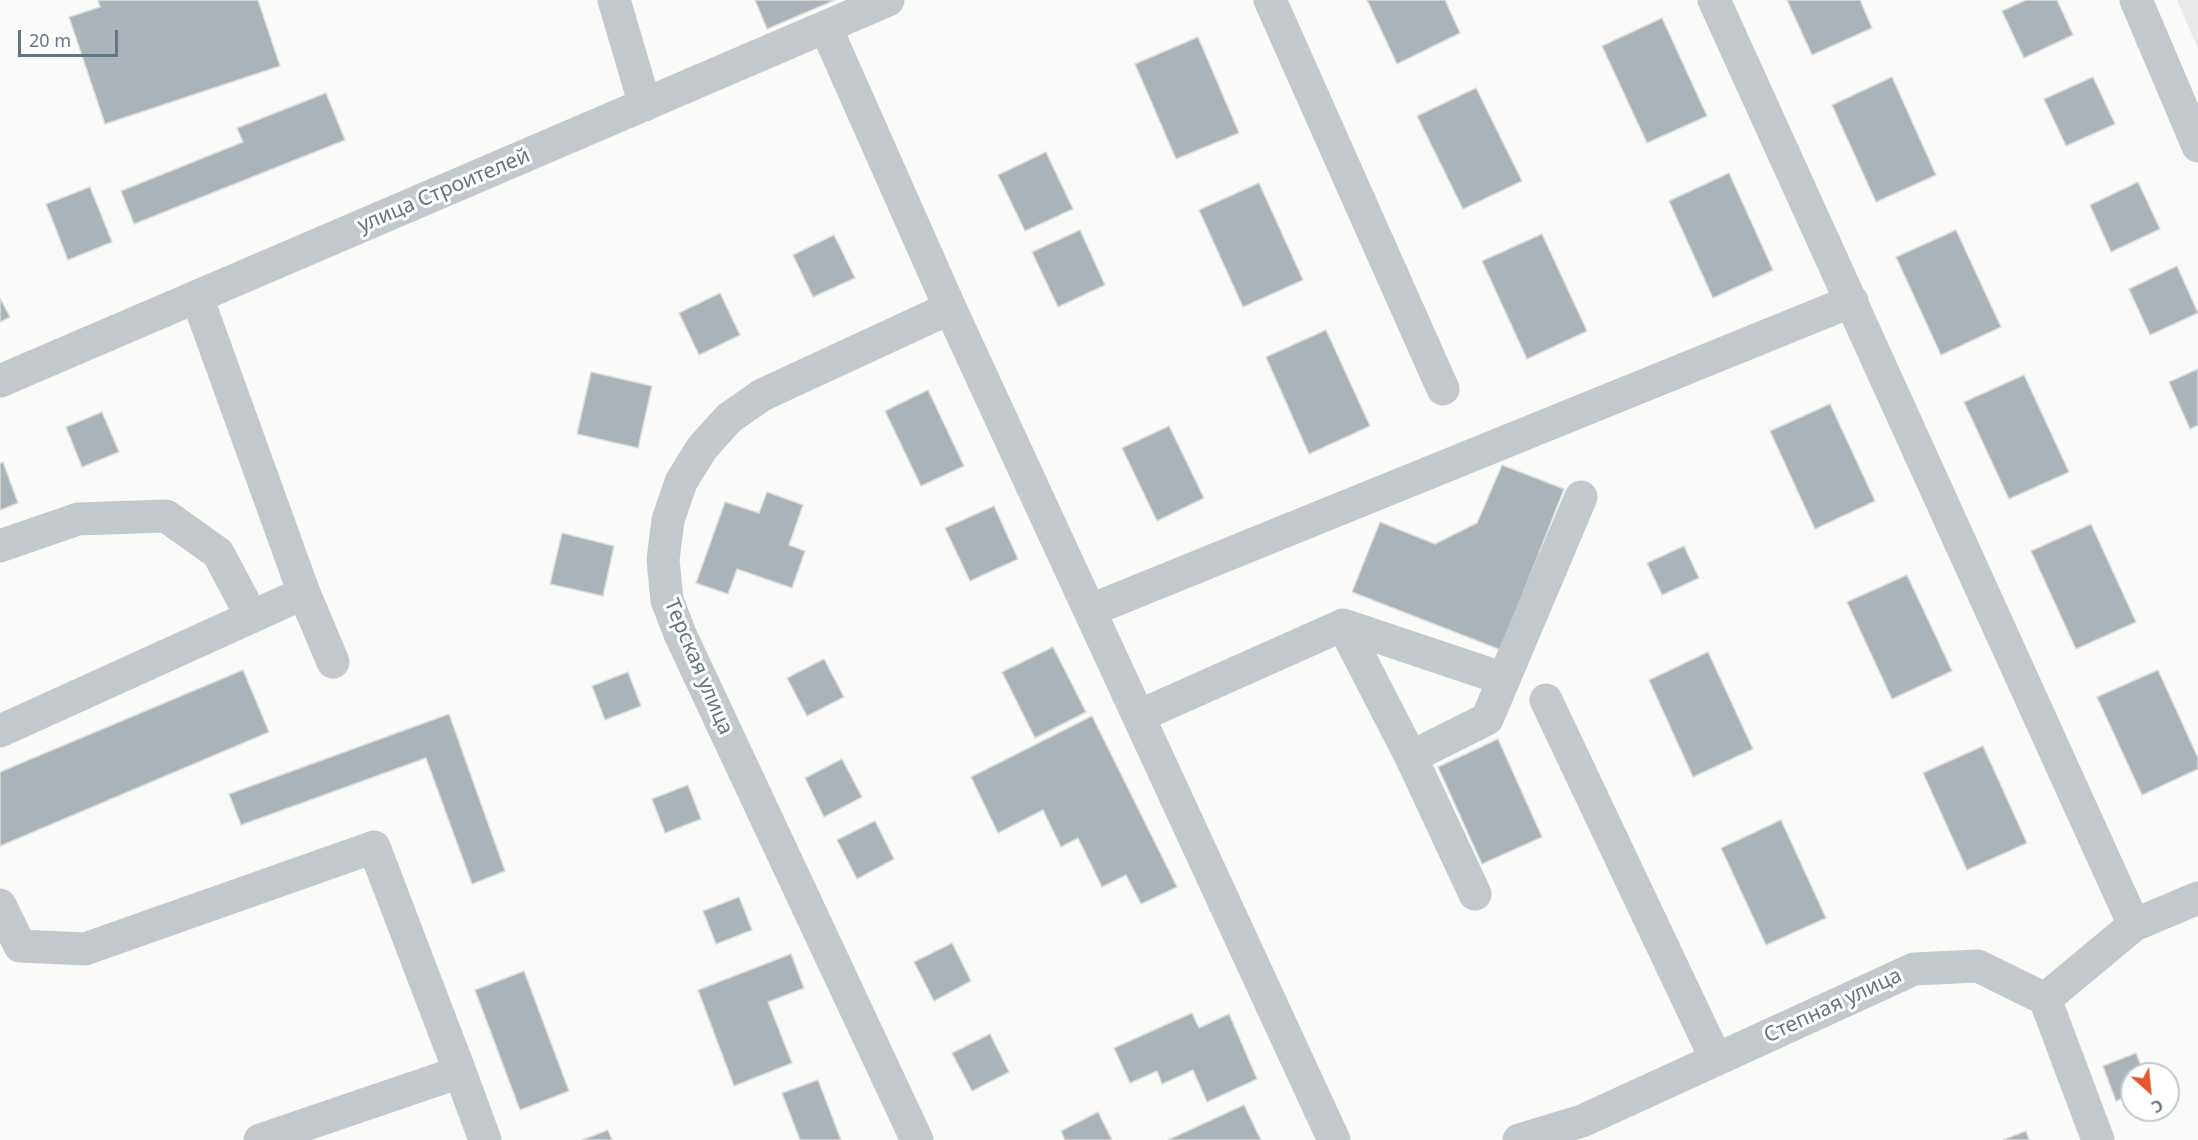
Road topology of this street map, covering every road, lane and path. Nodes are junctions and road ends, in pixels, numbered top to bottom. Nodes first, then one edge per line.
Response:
1 (614, 0) edge
2 (888, 0) edge
3 (1270, 0) edge
4 (1714, 0) edge
5 (2136, 0) edge
6 (826, 28) junction
7 (645, 105) junction
8 (2198, 146) edge
9 (197, 297) junction
10 (1852, 301) junction
11 (950, 308) junction
12 (0, 381) edge
13 (1443, 389) dead end
14 (1581, 497) dead end
15 (0, 546) edge
16 (304, 593) junction
17 (1090, 610) junction
18 (252, 617) junction
19 (1343, 625) junction
20 (333, 662) dead end
21 (1504, 679) junction
22 (1546, 700) dead end
23 (1139, 716) junction
24 (0, 732) edge
25 (1411, 757) junction
26 (1475, 894) dead end
27 (2198, 898) edge
28 (0, 905) edge
29 (2134, 925) junction
30 (2045, 999) junction
31 (1716, 1059) junction
32 (460, 1072) junction
33 (1586, 1130) edge
34 (260, 1140) edge
35 (485, 1140) edge
36 (917, 1140) edge
37 (1334, 1140) edge
38 (1520, 1140) edge
39 (2098, 1140) edge

1 - 7 street
2 - 6 street, улица Строителей
3 - 13 street
4 - 10 street
5 - 8 street
6 - 7 street, улица Строителей
6 - 11 street
7 - 9 street, улица Строителей
9 - 12 street, улица Строителей
9 - 16 street
10 - 17 street
10 - 29 street
11 - 17 street
11 - 36 street, Терская улица
14 - 21 street
15 - 18 street
16 - 18 street
16 - 20 street
17 - 23 street
18 - 24 street
19 - 21 street
19 - 23 street
19 - 25 street
21 - 25 street
22 - 31 street
23 - 37 street
25 - 26 street
27 - 29 street
28 - 32 street
29 - 30 street
30 - 31 street, Степная улица
30 - 39 street
31 - 33 street, Степная улица
32 - 34 street
32 - 35 street
33 - 38 street, Степная улица

